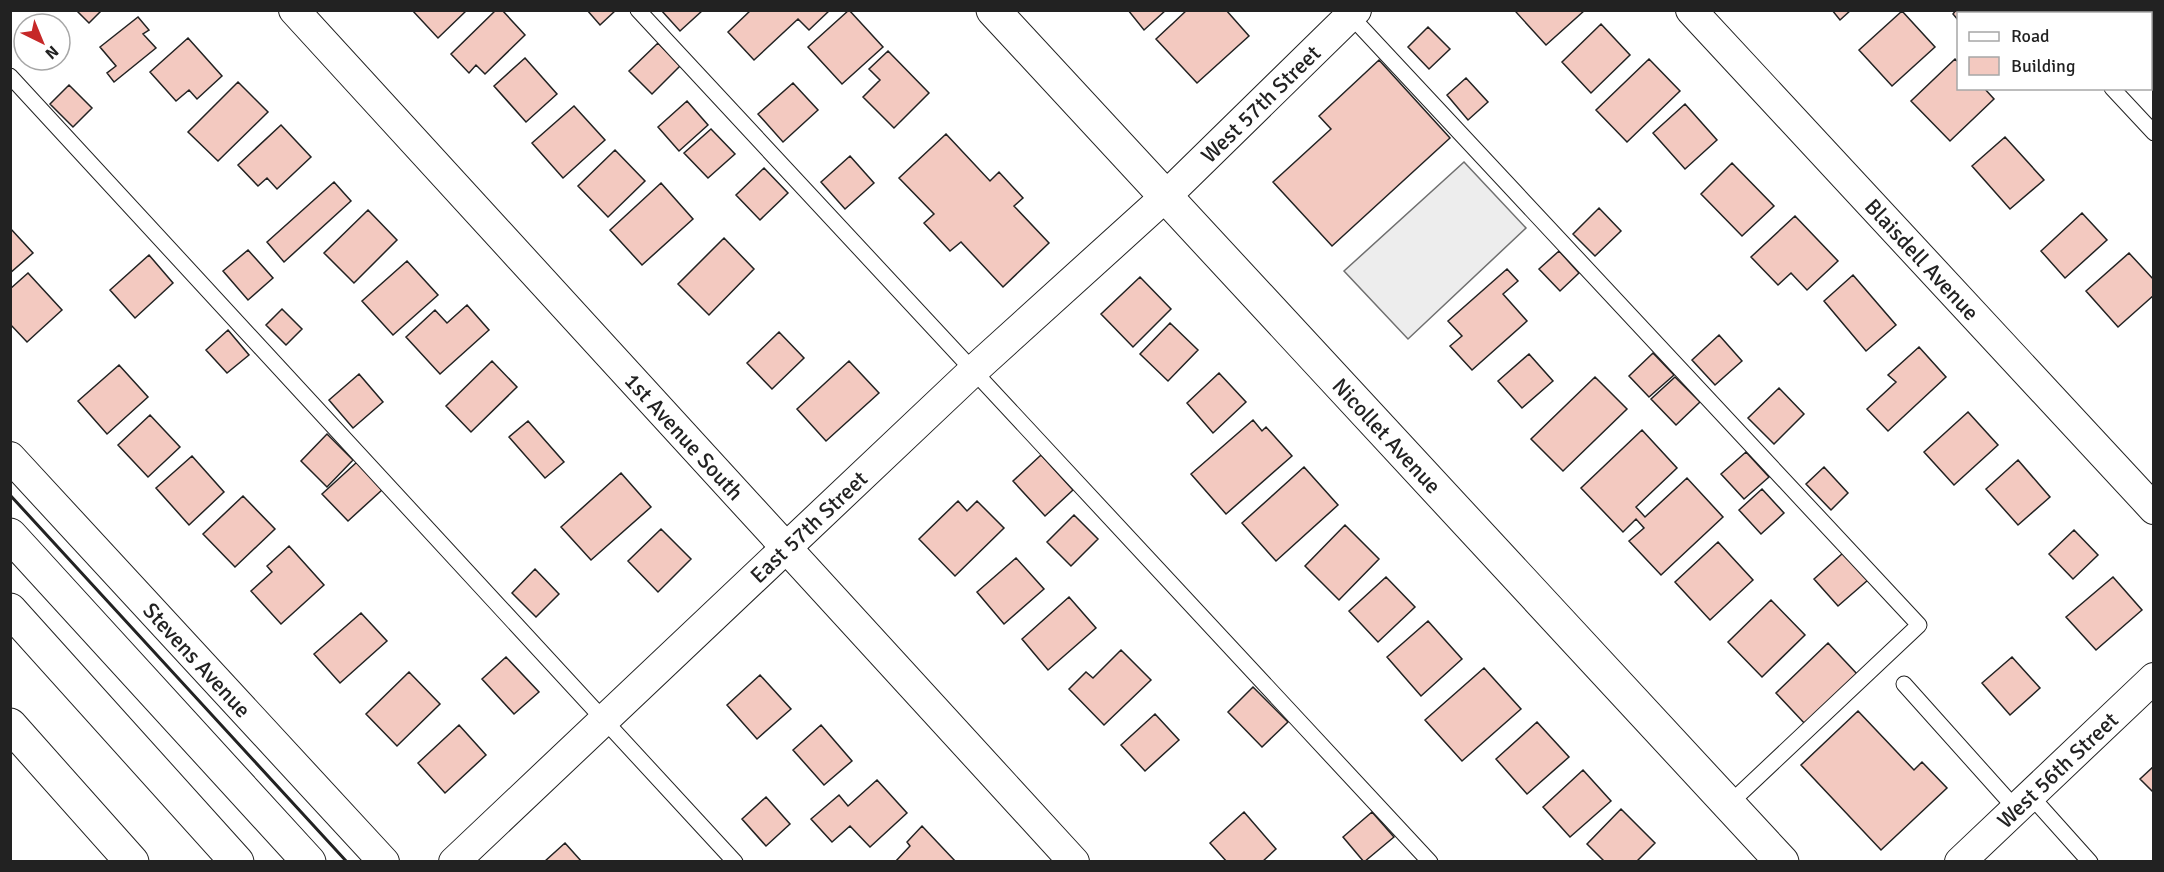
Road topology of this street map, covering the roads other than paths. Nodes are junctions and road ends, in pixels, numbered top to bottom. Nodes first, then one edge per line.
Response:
1 (294, 10) edge
2 (638, 10) edge
3 (993, 10) edge
4 (1691, 10) edge
5 (1351, 12) edge
6 (10, 76) edge
7 (2114, 90) edge
8 (2154, 134) edge
9 (1165, 197) junction
10 (973, 371) junction
11 (10, 457) edge
12 (2154, 509) edge
13 (10, 535) edge
14 (786, 547) junction
15 (10, 610) edge
16 (2154, 678) edge
17 (1904, 684) dead end
18 (604, 720) junction
19 (10, 725) edge
20 (2023, 802) junction
21 (1728, 805) junction
22 (132, 861) edge
23 (237, 861) edge
24 (309, 861) edge
25 (384, 861) edge
26 (454, 861) edge
27 (735, 861) edge
28 (1074, 861) edge
29 (1430, 861) edge
30 (1782, 861) edge
31 (1960, 861) edge
32 (2090, 861) edge

1 - 14 street, 1st Avenue South
2 - 10 lane
3 - 9 main road, Nicollet Avenue
4 - 12 street, Blaisdell Avenue
5 - 9 street, West 57th Street
5 - 21 lane
6 - 18 lane
7 - 8 lane
9 - 10 street, East 57th Street
9 - 21 main road, Nicollet Avenue
10 - 14 street, East 57th Street
10 - 29 lane
11 - 25 street, Stevens Avenue
13 - 24 main road
14 - 18 street, East 57th Street
14 - 28 street, 1st Avenue South
15 - 23 main road
16 - 20 street, West 56th Street
17 - 20 lane
18 - 26 street, East 57th Street
18 - 27 lane
19 - 22 main road
20 - 31 street, West 56th Street
20 - 32 lane
21 - 30 main road, Nicollet Avenue

